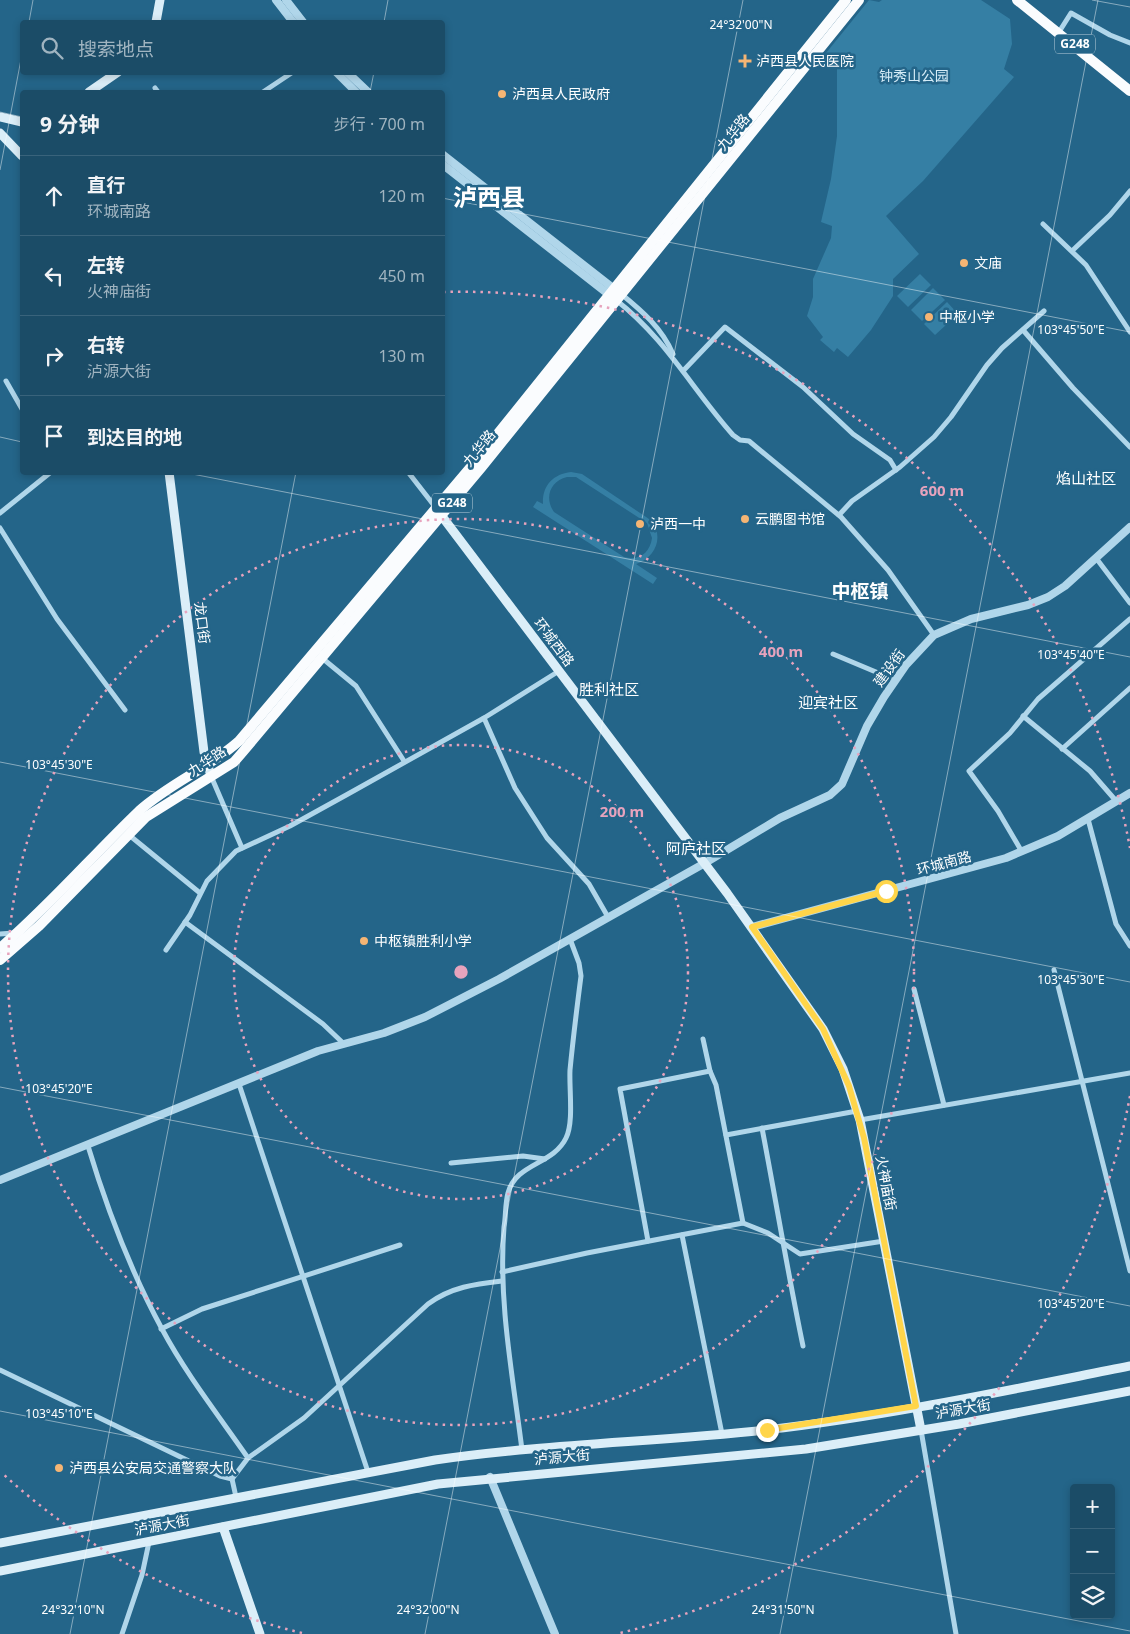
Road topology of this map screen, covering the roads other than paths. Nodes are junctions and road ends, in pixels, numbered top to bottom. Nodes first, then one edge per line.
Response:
1 (160, 0) edge
2 (276, 0) edge
3 (286, 0) edge
4 (846, 0) edge
5 (859, 0) edge
6 (1017, 0) edge
7 (156, 20) edge
8 (291, 20) edge
9 (301, 20) edge
10 (1059, 32) junction
11 (1130, 43) edge
12 (114, 75) edge
13 (289, 75) edge
14 (339, 75) edge
15 (350, 75) edge
16 (92, 90) edge
17 (267, 90) edge
18 (354, 90) edge
19 (366, 90) edge
20 (1130, 91) edge
21 (0, 117) edge
22 (20, 122) edge
23 (0, 133) edge
24 (20, 154) edge
25 (445, 156) edge
26 (445, 166) edge
27 (1130, 192) edge
28 (1043, 224) dead end
29 (1072, 250) junction
30 (614, 294) junction
31 (1044, 311) dead end
32 (1023, 330) junction
33 (1130, 332) edge
34 (683, 371) junction
35 (6, 381) dead end
36 (20, 406) edge
37 (1130, 447) edge
38 (896, 470) junction
39 (47, 475) edge
40 (169, 475) edge
41 (410, 475) edge
42 (0, 512) edge
43 (438, 512) junction
44 (839, 515) junction
45 (1130, 527) edge
46 (0, 528) edge
47 (1096, 558) junction
48 (1130, 603) edge
49 (1130, 619) edge
50 (934, 636) junction
51 (833, 654) dead end
52 (322, 658) junction
53 (559, 671) junction
54 (895, 680) junction
55 (1130, 688) edge
56 (124, 710) dead end
57 (1024, 716) junction
58 (484, 718) junction
59 (1062, 749) junction
60 (404, 761) junction
61 (208, 764) junction
62 (211, 776) junction
63 (1130, 793) edge
64 (1116, 802) junction
65 (1088, 819) junction
66 (129, 835) junction
67 (242, 848) junction
68 (1022, 852) junction
69 (705, 863) junction
70 (200, 893) junction
71 (608, 917) junction
72 (184, 922) junction
73 (752, 927) junction
74 (17, 933) junction
75 (0, 934) edge
76 (570, 939) junction
77 (1130, 946) edge
78 (0, 948) edge
79 (166, 950) dead end
80 (0, 960) edge
81 (1054, 970) dead end
82 (914, 989) dead end
83 (703, 1039) dead end
84 (342, 1043) junction
85 (710, 1071) junction
86 (1130, 1073) edge
87 (1081, 1080) junction
88 (239, 1084) junction
89 (944, 1105) junction
90 (858, 1116) junction
91 (762, 1128) junction
92 (726, 1135) junction
93 (88, 1146) junction
94 (545, 1159) junction
95 (451, 1163) dead end
96 (0, 1180) edge
97 (743, 1223) junction
98 (682, 1235) junction
99 (648, 1241) junction
100 (884, 1242) junction
101 (782, 1243) junction
102 (400, 1245) dead end
103 (1130, 1271) edge
104 (502, 1272) junction
105 (304, 1276) junction
106 (502, 1281) junction
107 (161, 1328) junction
108 (803, 1346) dead end
109 (1130, 1366) edge
110 (0, 1370) edge
111 (340, 1385) junction
112 (1130, 1391) edge
113 (916, 1406) junction
114 (921, 1430) junction
115 (722, 1434) junction
116 (522, 1450) junction
117 (248, 1458) junction
118 (368, 1472) junction
119 (490, 1477) junction
120 (232, 1479) junction
121 (236, 1497) junction
122 (223, 1527) junction
123 (149, 1542) junction
124 (0, 1544) edge
125 (0, 1571) edge
126 (122, 1634) edge
127 (260, 1634) edge
128 (556, 1634) edge
129 (956, 1634) edge

1 - 7 main road
2 - 8 street
3 - 9 street
4 - 30 highway, 九华路 / G248
5 - 30 highway, 九华路 / G248
6 - 10 highway, G248
10 - 11 street
10 - 20 highway, G248
12 - 16 main road
13 - 17 street
14 - 18 street
15 - 19 street
21 - 22 main road
23 - 24 main road
25 - 30 street
26 - 30 street
27 - 29 street
28 - 29 street
29 - 33 street
30 - 34 street
30 - 43 highway, 九华路 / G248
31 - 32 street
32 - 37 street
32 - 38 street
34 - 38 street
34 - 44 street
35 - 36 street
38 - 44 street
39 - 42 street
40 - 61 main road, 龙口街
41 - 43 street
43 - 52 highway, 九华路 / G248
43 - 53 main road, 环城西路
43 - 61 highway, 九华路 / G248
44 - 50 street
45 - 47 street, 建设街
46 - 56 street
47 - 48 street
47 - 50 street, 建设街
49 - 57 street
50 - 54 street, 建设街
51 - 54 street
52 - 60 street
52 - 62 highway, 九华路 / G248
53 - 58 street
53 - 69 main road, 环城西路
54 - 69 street, 建设街
55 - 59 street
57 - 59 street
57 - 68 street
58 - 60 street
58 - 71 street
59 - 64 street
60 - 67 street
61 - 62 main road, 龙口街
61 - 74 highway, 九华路 / G248
62 - 66 highway, 九华路 / G248
62 - 67 street
63 - 64 street, 环城南路
64 - 65 street, 环城南路
65 - 68 street, 环城南路
65 - 77 street
66 - 70 street
66 - 80 highway, 九华路 / G248
67 - 70 street
68 - 73 street, 环城南路
69 - 71 street, 建设街
69 - 73 main road, 火神庙街
70 - 72 street
71 - 76 street, 建设街
72 - 79 street
72 - 84 street
73 - 90 main road, 火神庙街
74 - 75 street
74 - 78 highway, 九华路 / G248
76 - 84 street, 建设街
76 - 94 street
81 - 87 street
82 - 89 street
83 - 85 street
84 - 88 street, 建设街
85 - 92 street
85 - 99 street
86 - 87 street
87 - 89 street
87 - 103 street
88 - 93 street, 建设街
88 - 105 street
89 - 90 street
90 - 91 street
90 - 100 main road, 火神庙街
91 - 92 street
91 - 101 street
92 - 97 street
93 - 96 street, 建设街
93 - 107 street
94 - 95 street
94 - 104 street
97 - 98 street
97 - 101 street
98 - 99 street
98 - 115 street
99 - 104 street
100 - 101 street
100 - 113 main road, 火神庙街
101 - 108 street
102 - 105 street
104 - 106 street
105 - 107 street
105 - 111 street
106 - 111 street
106 - 116 street
107 - 117 street
109 - 113 main road, 泸源大街
110 - 120 street
111 - 117 street
111 - 118 street
112 - 114 main road, 泸源大街
113 - 114 main road, 火神庙街
113 - 115 main road, 泸源大街
114 - 119 main road, 泸源大街
114 - 129 street
115 - 116 main road, 泸源大街
116 - 118 main road, 泸源大街
117 - 120 street
118 - 121 main road, 泸源大街
119 - 122 main road, 泸源大街
119 - 128 street
120 - 121 street
121 - 124 main road, 泸源大街
122 - 123 main road, 泸源大街
122 - 127 main road
123 - 125 main road, 泸源大街
123 - 126 street

